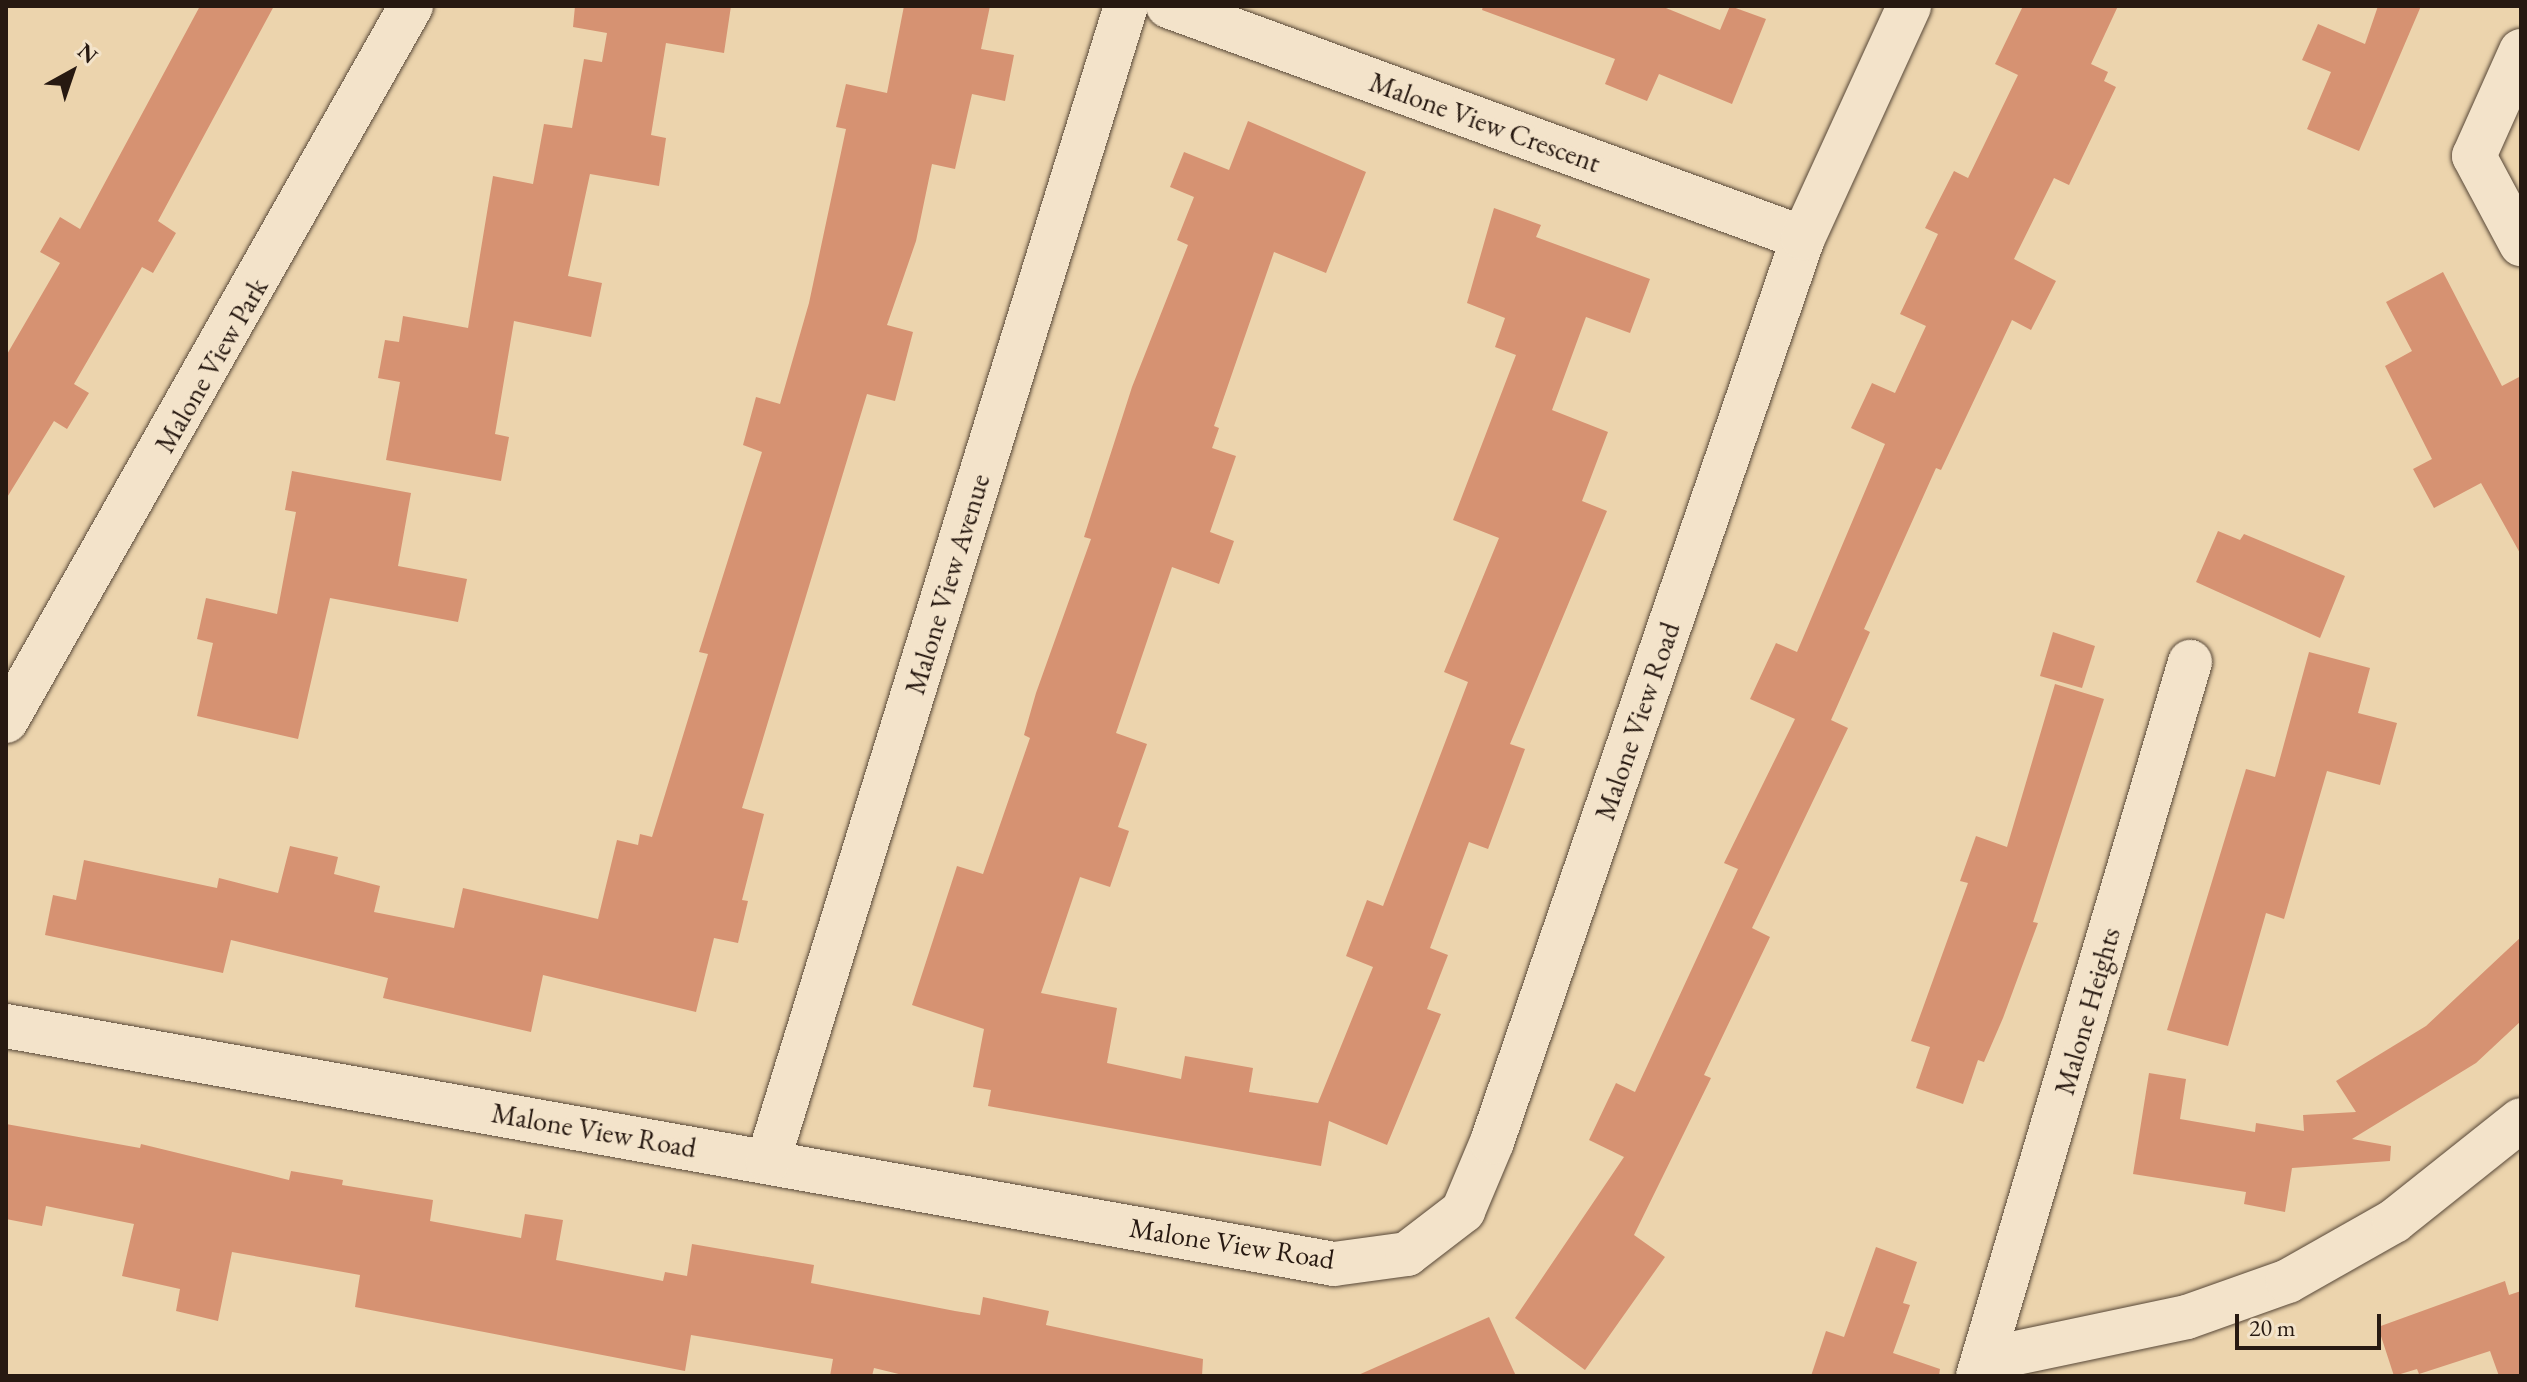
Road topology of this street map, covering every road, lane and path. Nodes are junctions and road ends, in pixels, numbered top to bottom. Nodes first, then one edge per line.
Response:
1 (411, 6) edge
2 (1126, 6) edge
3 (1168, 6) edge
4 (1909, 6) edge
5 (2521, 51) edge
6 (1803, 238) junction
7 (2521, 244) edge
8 (2190, 662) dead end
9 (6, 721) edge
10 (6, 1026) edge
11 (2521, 1120) edge
12 (768, 1161) junction
13 (1981, 1368) edge

1 - 9 street, Malone View Park
2 - 12 street, Malone View Avenue
3 - 6 street, Malone View Crescent
4 - 6 street, Malone View Road
5 - 7 street
6 - 12 street, Malone View Road
8 - 13 street, Malone Heights
10 - 12 street, Malone View Road
11 - 13 street, Malone Heights

